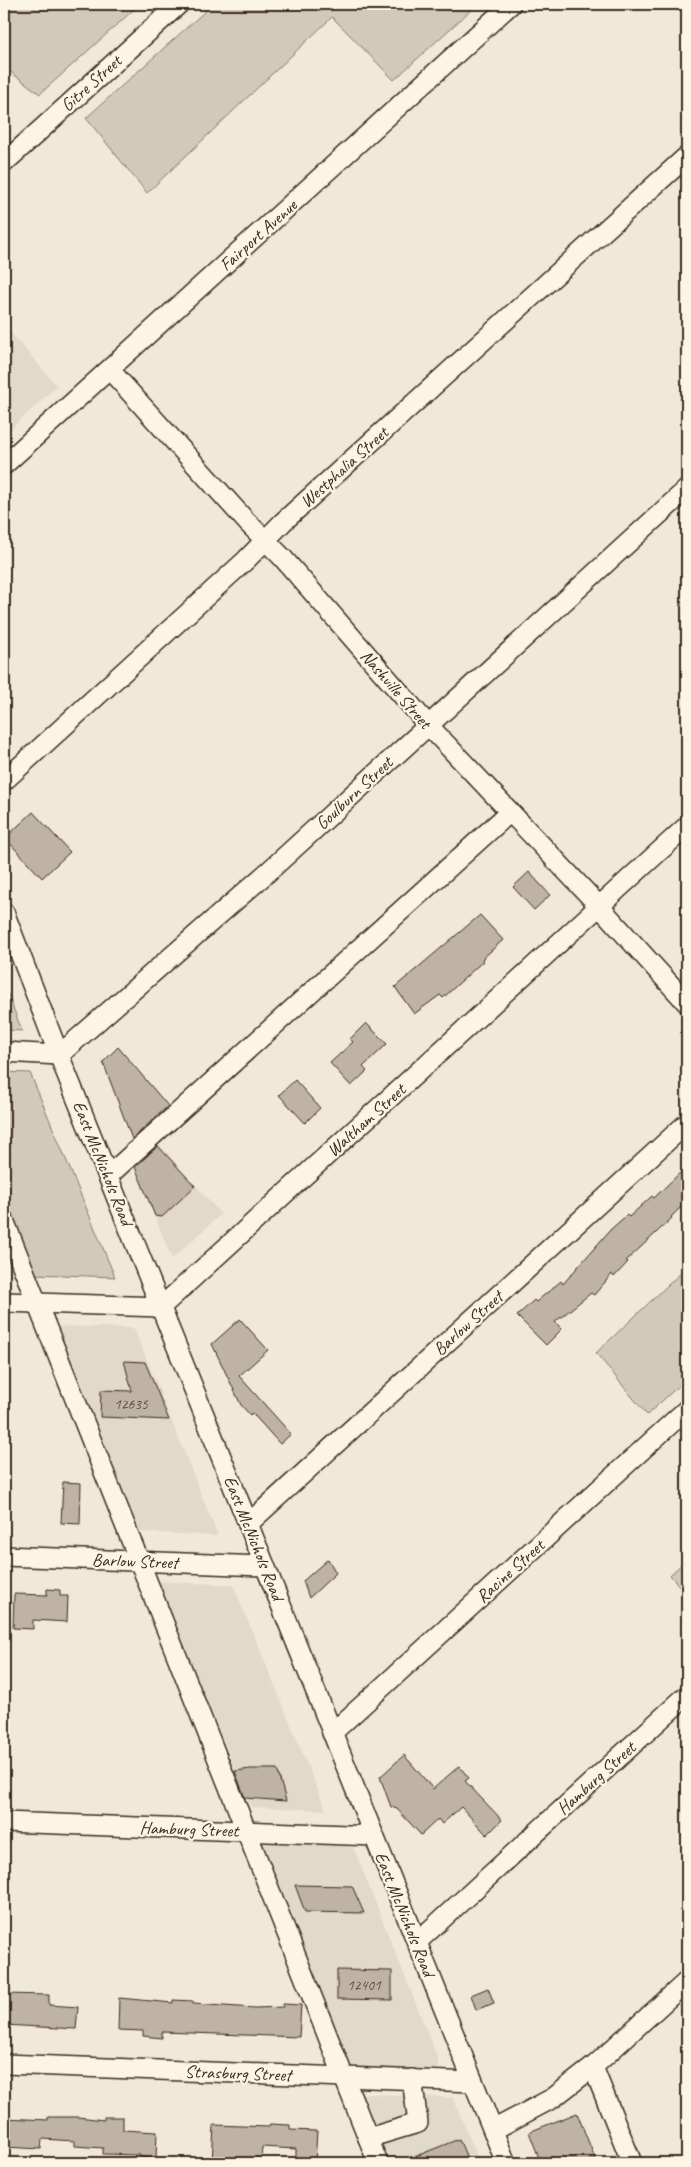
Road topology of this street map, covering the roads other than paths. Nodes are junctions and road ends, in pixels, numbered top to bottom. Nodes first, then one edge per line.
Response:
1 (179, 4) edge
2 (511, 4) edge
3 (687, 156) edge
4 (4, 163) edge
5 (110, 370) junction
6 (4, 466) edge
7 (687, 489) edge
8 (266, 540) junction
9 (428, 726) junction
10 (4, 781) edge
11 (510, 812) junction
12 (687, 826) edge
13 (600, 907) junction
14 (4, 912) edge
15 (687, 1003) edge
16 (4, 1052) edge
17 (59, 1055) junction
18 (687, 1123) edge
19 (108, 1176) junction
20 (4, 1220) edge
21 (4, 1302) edge
22 (37, 1303) junction
23 (161, 1307) junction
24 (687, 1410) edge
25 (248, 1524) junction
26 (4, 1556) edge
27 (140, 1562) junction
28 (265, 1566) junction
29 (687, 1695) edge
30 (332, 1733) junction
31 (4, 1822) edge
32 (246, 1831) junction
33 (374, 1836) junction
34 (417, 1942) junction
35 (687, 1981) edge
36 (4, 2064) edge
37 (592, 2067) junction
38 (344, 2077) junction
39 (412, 2079) junction
40 (473, 2082) junction
41 (493, 2130) junction
42 (368, 2138) junction
43 (378, 2163) edge
44 (506, 2163) edge
45 (632, 2163) edge

1 - 4 street, Gitre Street
2 - 5 street, Fairport Avenue
3 - 8 street, Westphalia Street
5 - 6 street, Fairport Avenue
5 - 8 street, Nashville Street
7 - 9 street, Goulburn Street
8 - 9 street, Nashville Street
8 - 10 street, Westphalia Street
9 - 11 street, Nashville Street
9 - 17 street, Goulburn Street
11 - 13 street, Nashville Street
11 - 19 street
12 - 13 street, Waltham Street
13 - 15 street, Nashville Street
13 - 23 street, Waltham Street
14 - 17 street, East McNichols Road
16 - 17 street
17 - 19 street, East McNichols Road
18 - 25 street, Barlow Street
19 - 23 street, East McNichols Road
20 - 22 street
21 - 22 street
22 - 23 street
22 - 27 street
23 - 25 street, East McNichols Road
24 - 30 street, Racine Street
25 - 28 street, East McNichols Road
26 - 27 street, Barlow Street
27 - 28 street, Barlow Street
27 - 32 street
28 - 30 street, East McNichols Road
29 - 34 street, Hamburg Street
30 - 33 street, East McNichols Road
31 - 32 street, Hamburg Street
32 - 33 street, Hamburg Street
32 - 38 street
33 - 34 street, East McNichols Road
34 - 40 street, East McNichols Road
35 - 37 street
36 - 38 street, Strasburg Street
37 - 41 street
37 - 45 street
38 - 39 street, Strasburg Street
38 - 42 street
39 - 40 street, Strasburg Street
39 - 42 street
40 - 41 street, East McNichols Road
41 - 44 street, East McNichols Road
42 - 43 street

